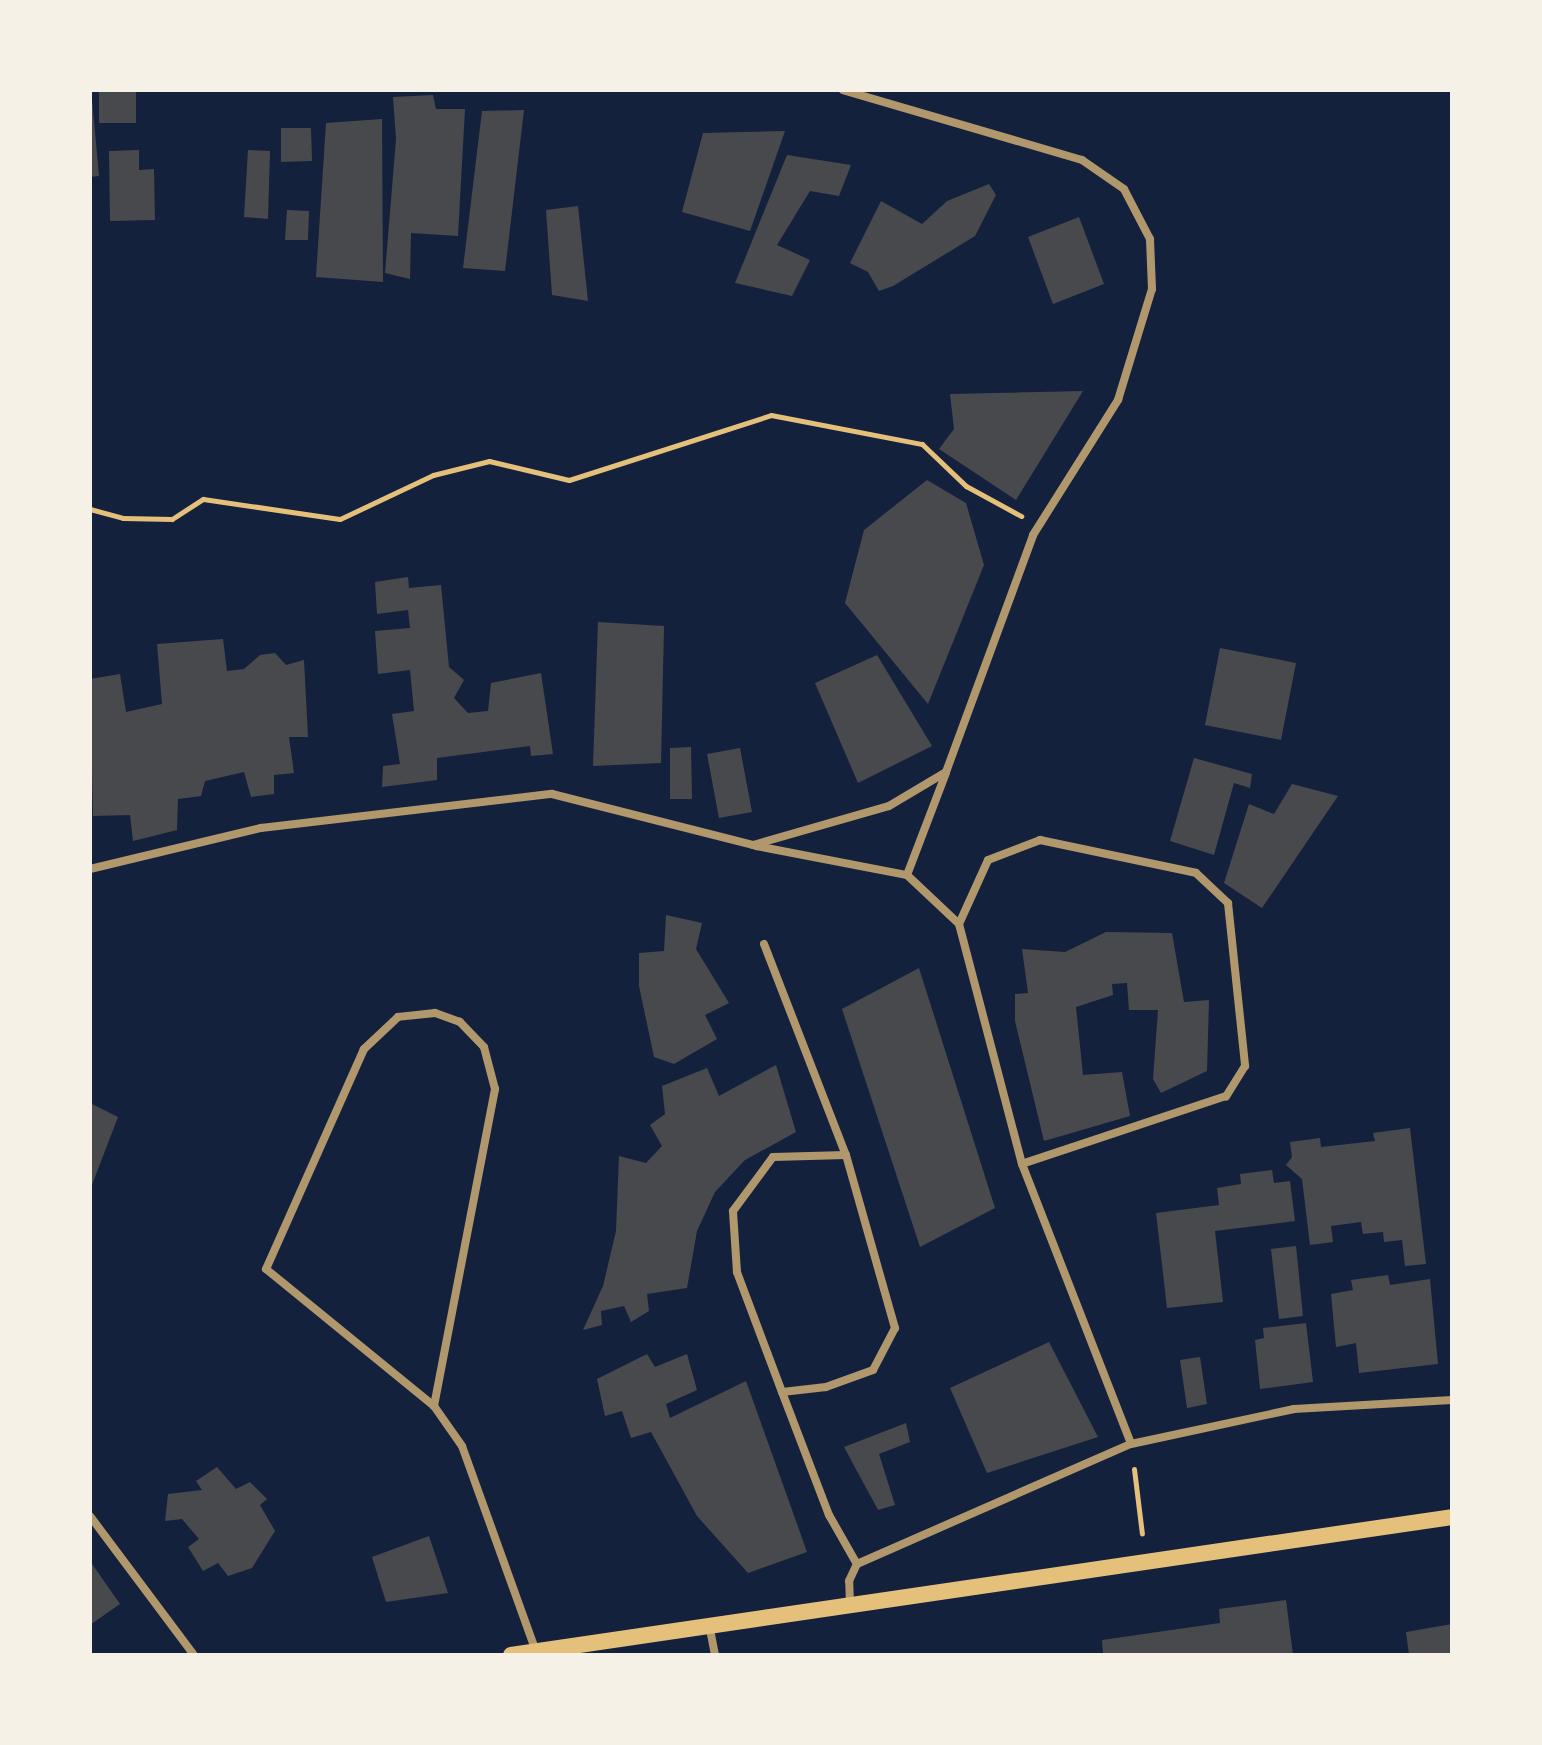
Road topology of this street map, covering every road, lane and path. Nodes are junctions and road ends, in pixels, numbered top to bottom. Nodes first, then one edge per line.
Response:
1 (843, 90) edge
2 (90, 509) edge
3 (1039, 525) junction
4 (946, 772) junction
5 (753, 845) junction
6 (90, 869) edge
7 (907, 875) junction
8 (959, 924) junction
9 (764, 944) dead end
10 (846, 1155) junction
11 (1022, 1164) junction
12 (782, 1392) junction
13 (1452, 1400) edge
14 (434, 1406) junction
15 (1131, 1444) junction
16 (90, 1516) edge
17 (1452, 1517) edge
18 (1146, 1563) junction
19 (857, 1564) junction
20 (850, 1604) junction
21 (709, 1623) junction
22 (536, 1651) junction
23 (194, 1655) edge
24 (511, 1655) edge
25 (715, 1655) edge

1 - 3 street
2 - 3 path
3 - 4 street
4 - 5 street
4 - 7 street
5 - 6 street
5 - 7 street
7 - 8 street
8 - 11 street
8 - 11 street
9 - 10 street
10 - 12 street
10 - 12 street
11 - 15 street
12 - 19 street
13 - 15 street
14 - 14 street
14 - 22 street
15 - 18 path
15 - 19 street
16 - 23 street
17 - 18 main road
18 - 20 main road
19 - 20 street
20 - 21 main road
21 - 22 main road
21 - 25 street
22 - 24 main road

